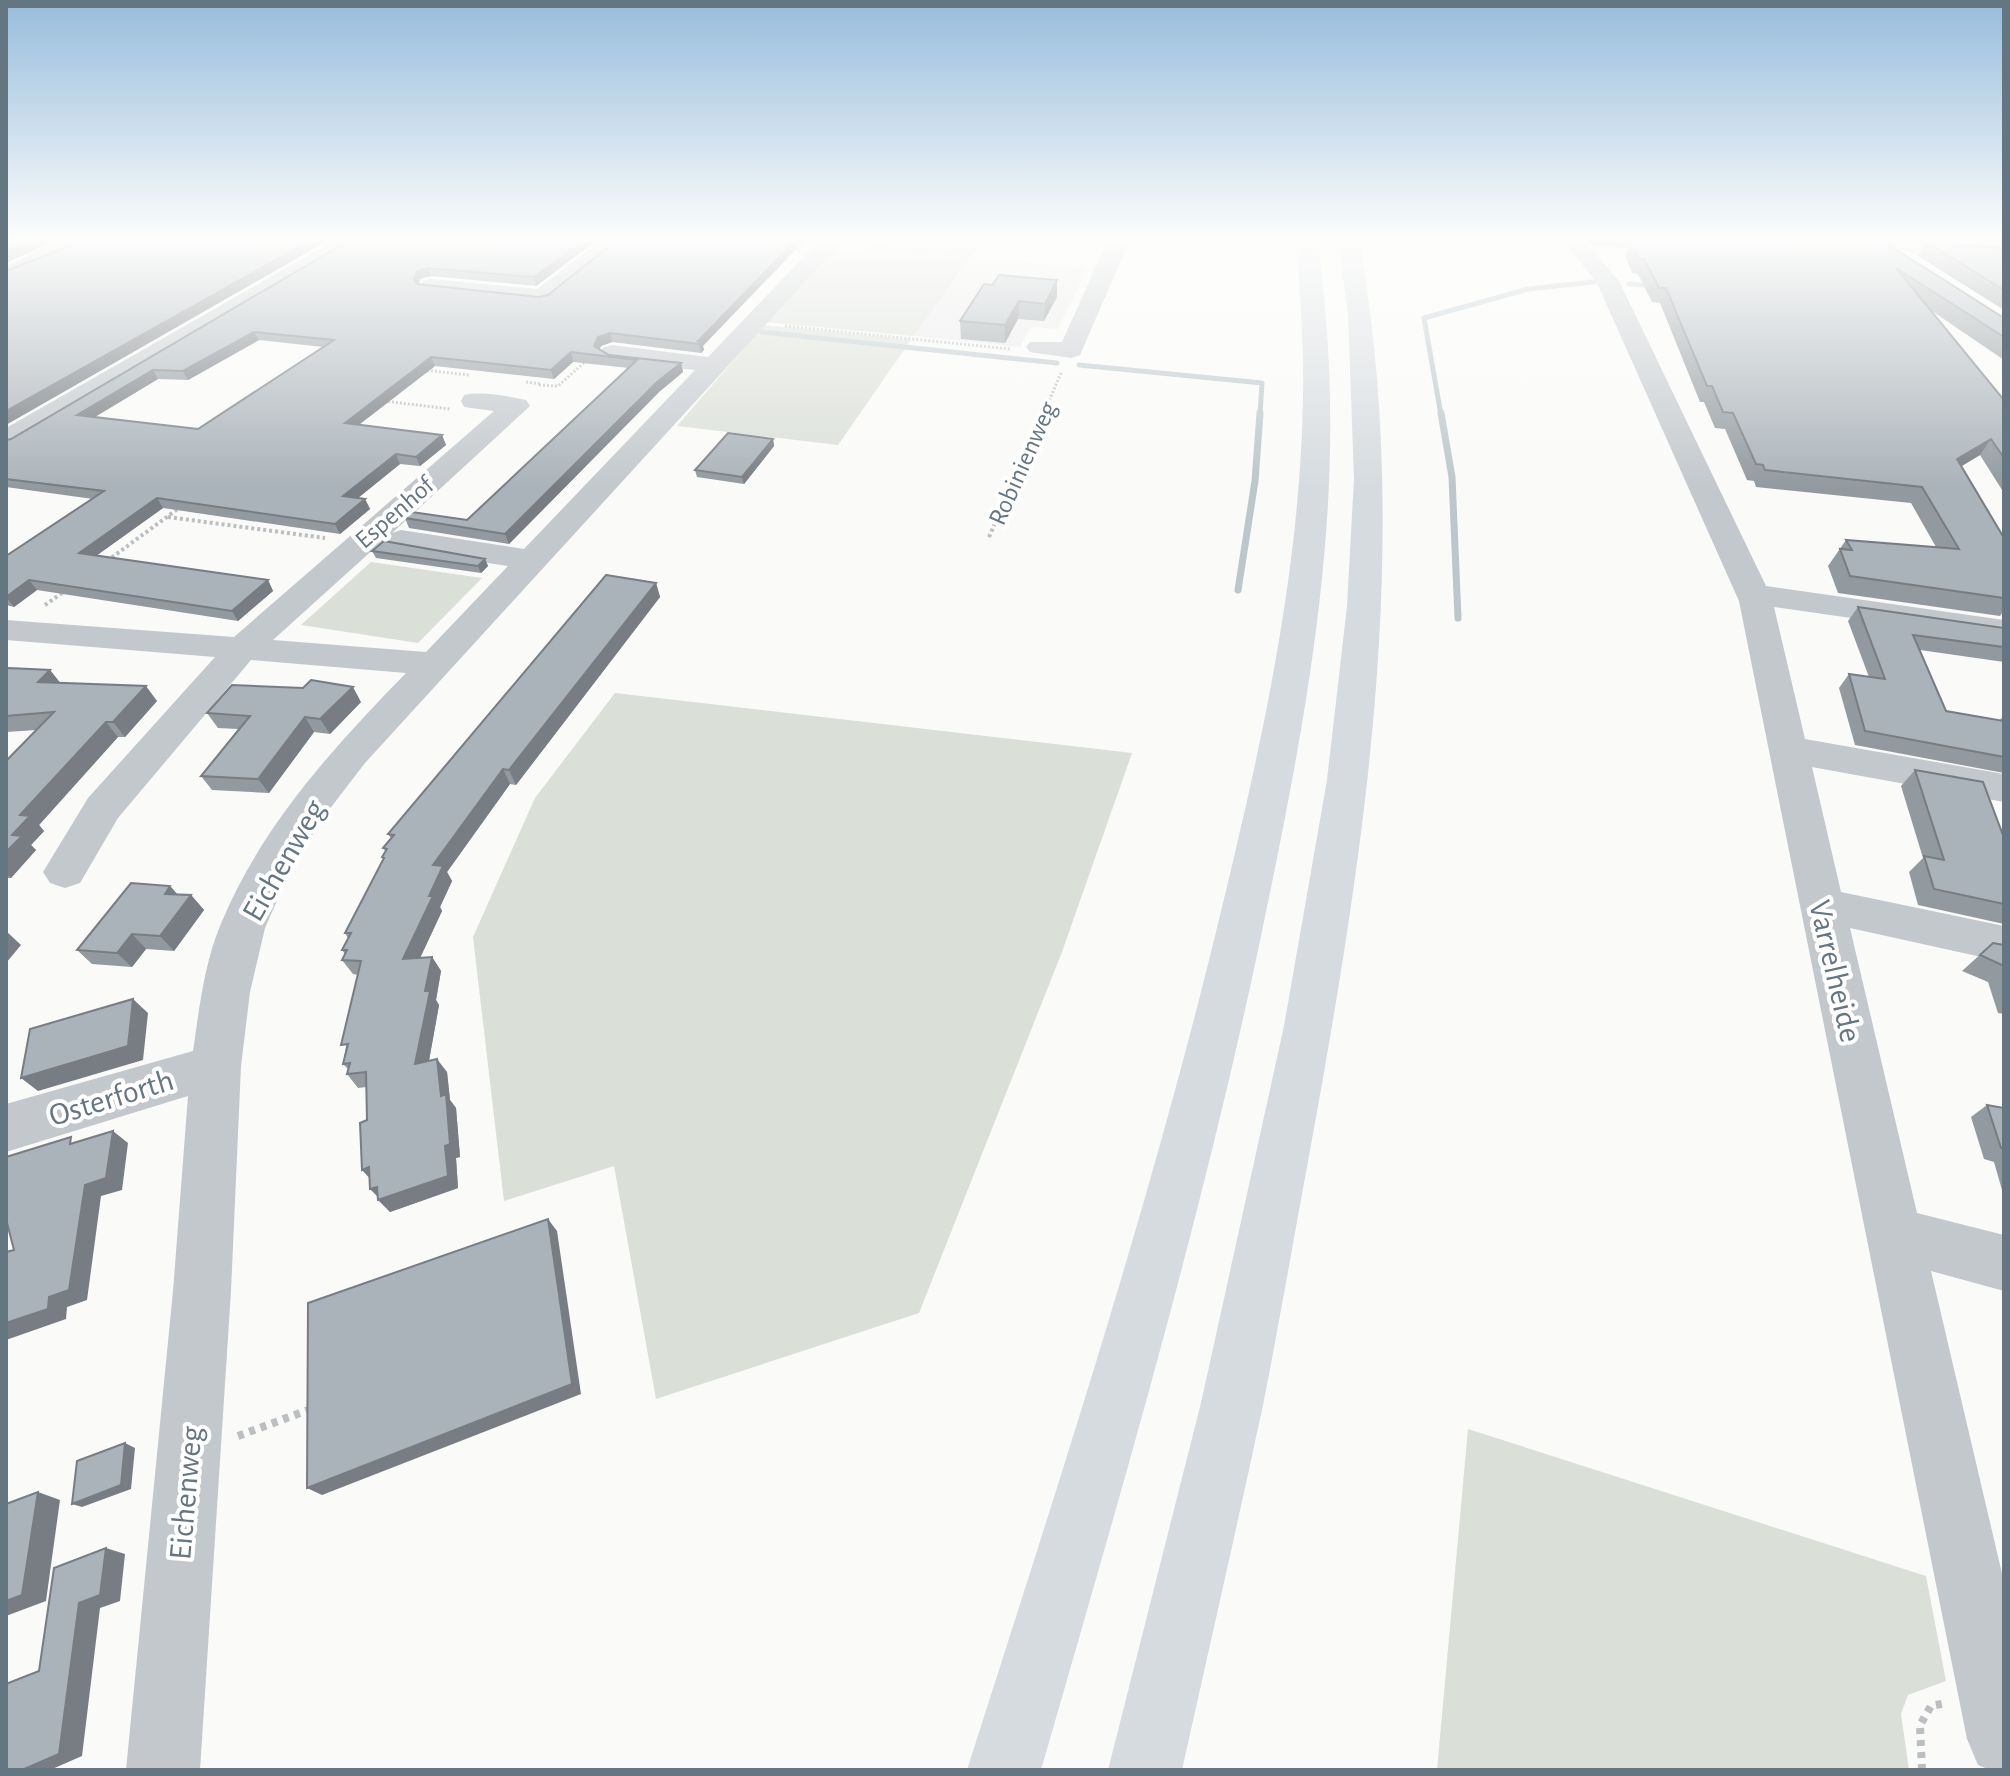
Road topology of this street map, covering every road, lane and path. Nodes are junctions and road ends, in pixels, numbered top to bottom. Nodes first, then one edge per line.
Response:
1 (207, 323) edge
2 (753, 323) joint
3 (1083, 323) edge
4 (1316, 323) edge
5 (1361, 323) edge
6 (1628, 323) edge
7 (1039, 347) joint
8 (612, 353) edge
9 (714, 365) junction
10 (414, 369) edge
11 (516, 381) dead end
12 (541, 384) dead end
13 (1055, 388) dead end
14 (467, 396) junction
15 (374, 400) edge
16 (6, 440) edge
17 (180, 507) edge
18 (167, 517) junction
19 (989, 537) dead end
20 (401, 540) edge
21 (359, 543) junction
22 (107, 560) edge
23 (532, 560) junction
24 (70, 587) edge
25 (1754, 594) junction
26 (8, 630) edge
27 (2004, 630) edge
28 (242, 649) junction
29 (434, 664) junction
30 (1787, 749) junction
31 (2004, 788) edge
32 (65, 872) dead end
33 (1822, 905) junction
34 (2004, 944) edge
35 (216, 1066) junction
36 (6, 1128) edge
37 (1895, 1234) junction
38 (2004, 1263) edge
39 (323, 1404) edge
40 (188, 1455) junction
41 (2002, 1721) edge
42 (163, 1770) edge
43 (1004, 1770) edge
44 (1145, 1770) edge

1 - 16 street
2 - 7 path
2 - 9 street, Eichenweg
3 - 7 street
4 - 43 main road
5 - 44 main road
6 - 25 street, Varrelheide
8 - 9 street
9 - 23 street, Eichenweg
10 - 14 path
11 - 12 path
13 - 19 path, Robinienweg
14 - 15 path
14 - 21 street, Espenhof
17 - 18 path
18 - 21 path
18 - 22 path
20 - 23 street
21 - 28 street, Espenhof
23 - 29 street, Eichenweg
24 - 26 path
25 - 27 street
25 - 30 street, Varrelheide
26 - 28 street
28 - 29 street
28 - 32 street, Espenhof
29 - 35 street, Eichenweg
30 - 31 street
30 - 33 street, Varrelheide
33 - 34 street
33 - 37 street, Varrelheide
35 - 36 street, Osterforth
35 - 40 street, Eichenweg
37 - 38 street
37 - 41 street, Varrelheide
39 - 40 path
40 - 42 street, Eichenweg

